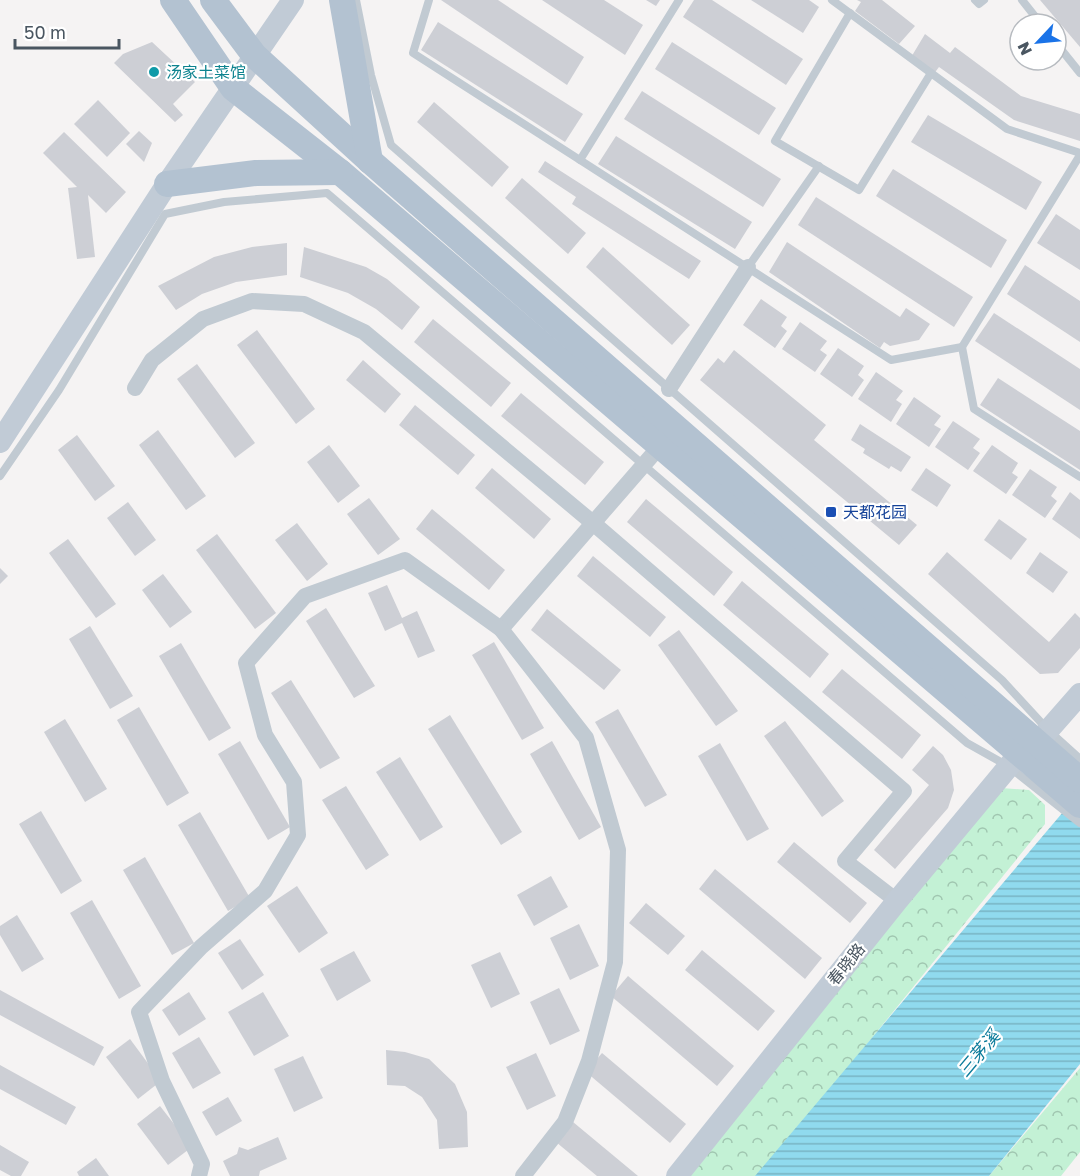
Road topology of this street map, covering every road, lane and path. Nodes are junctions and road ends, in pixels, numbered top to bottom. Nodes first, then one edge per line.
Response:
1 (173, 0) edge
2 (213, 0) edge
3 (293, 0) edge
4 (342, 0) edge
5 (356, 0) edge
6 (429, 0) edge
7 (679, 0) edge
8 (832, 0) edge
9 (975, 0) edge
10 (984, 0) edge
11 (1022, 0) edge
12 (1032, 12) edge
13 (850, 13) junction
14 (254, 55) junction
15 (1068, 58) edge
16 (931, 73) junction
17 (1080, 73) edge
18 (233, 88) junction
19 (1080, 154) edge
20 (580, 160) junction
21 (370, 161) junction
22 (819, 166) junction
23 (340, 172) junction
24 (167, 184) junction
25 (748, 267) junction
26 (962, 346) junction
27 (135, 388) dead end
28 (669, 389) junction
29 (0, 442) edge
30 (659, 447) junction
31 (0, 476) edge
32 (1080, 477) edge
33 (593, 523) junction
34 (501, 629) junction
35 (1080, 694) edge
36 (1028, 748) junction
37 (1069, 780) edge
38 (1080, 805) edge
39 (1080, 823) edge
40 (897, 901) junction
41 (199, 1176) edge
42 (523, 1176) edge
43 (677, 1176) edge

1 - 18 main road
2 - 14 main road
3 - 14 street
4 - 21 main road
5 - 28 lane
6 - 20 lane
7 - 20 lane
8 - 13 lane
9 - 10 lane
11 - 12 lane
13 - 16 lane
13 - 22 lane
14 - 18 street
14 - 21 main road
15 - 17 lane
16 - 19 lane
16 - 22 lane
18 - 23 main road
18 - 24 street
19 - 26 lane
20 - 25 lane
21 - 30 main road
22 - 25 lane
23 - 24 main road
23 - 30 main road
24 - 29 street
25 - 26 lane
25 - 28 street
26 - 32 lane
27 - 33 street
28 - 36 lane
30 - 31 lane
30 - 33 street
30 - 36 main road
30 - 36 lane
33 - 34 street
33 - 40 street
34 - 41 street
34 - 42 street
35 - 36 street, 春晓路
36 - 37 main road
36 - 37 lane
36 - 40 street, 春晓路
37 - 38 main road
37 - 39 lane
40 - 43 street, 春晓路

